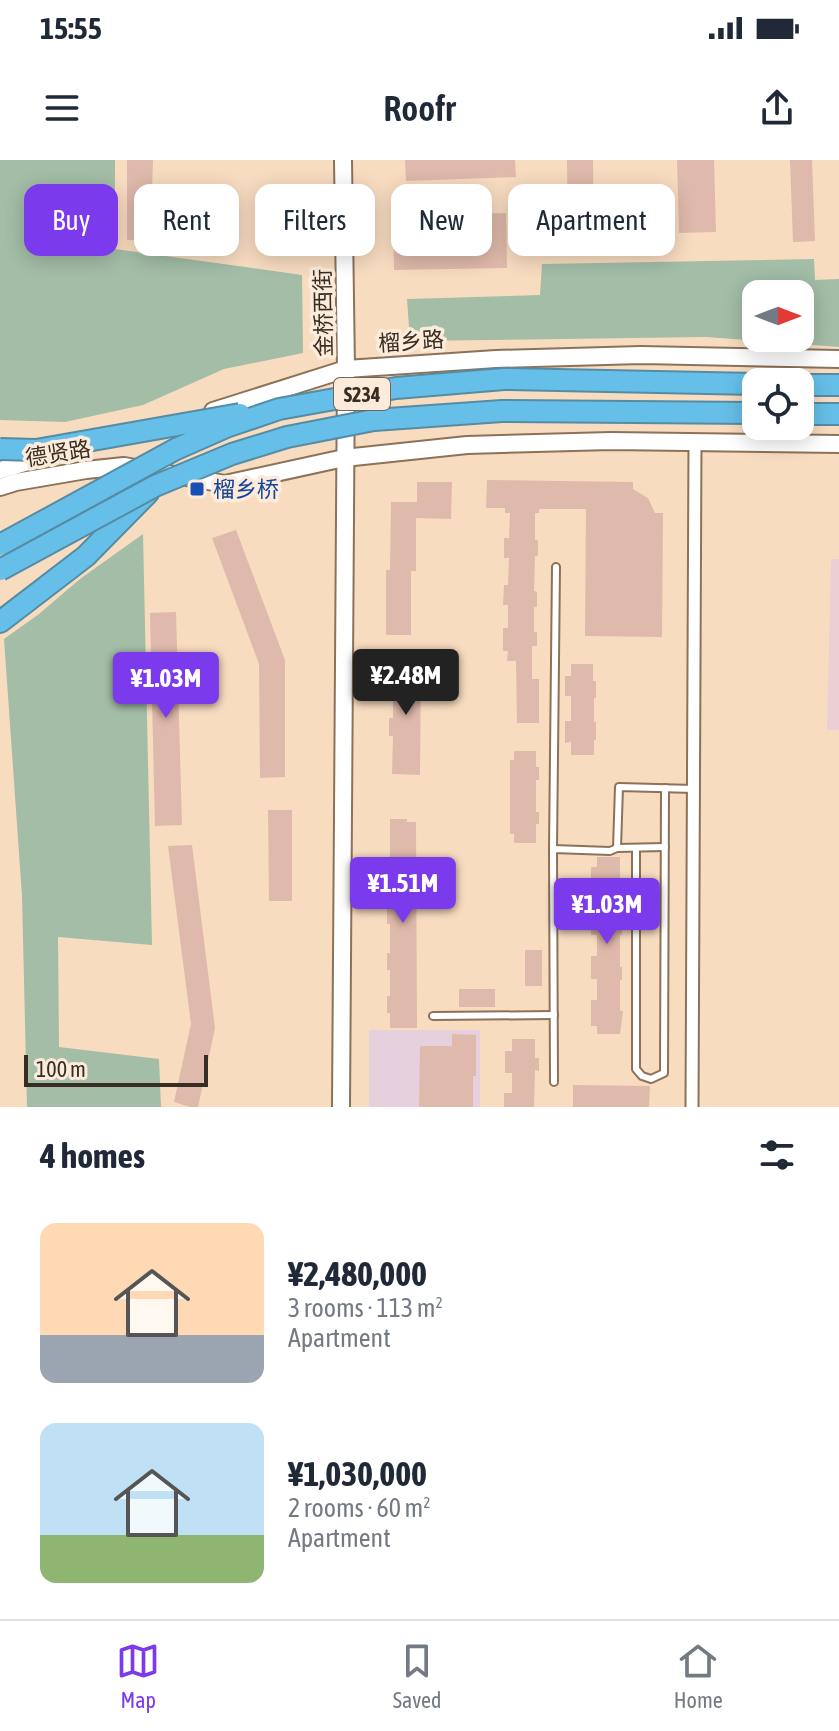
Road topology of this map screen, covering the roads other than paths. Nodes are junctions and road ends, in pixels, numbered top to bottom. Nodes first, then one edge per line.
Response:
1 (343, 160) edge
2 (839, 359) edge
3 (346, 369) junction
4 (742, 384) edge
5 (814, 385) edge
6 (839, 385) edge
7 (279, 409) junction
8 (742, 413) edge
9 (814, 414) edge
10 (839, 414) edge
11 (695, 442) junction
12 (839, 444) edge
13 (2, 450) edge
14 (344, 458) junction
15 (0, 470) edge
16 (155, 486) junction
17 (0, 487) edge
18 (0, 545) edge
19 (556, 567) dead end
20 (0, 570) edge
21 (0, 622) edge
22 (665, 788) junction
23 (694, 789) junction
24 (665, 847) junction
25 (617, 848) junction
26 (636, 848) junction
27 (553, 849) junction
28 (554, 1015) junction
29 (433, 1016) dead end
30 (554, 1082) dead end
31 (341, 1107) edge
32 (692, 1107) edge

1 - 3 street, 金桥西街
2 - 3 street, 榴乡路
3 - 14 street, 金桥西街
3 - 15 street, 榴乡路
4 - 7 highway, 榴乡路 / S234, bridge
5 - 6 highway
7 - 13 highway, bridge
7 - 18 highway, 榴乡路 / S234, bridge
8 - 16 highway, S234, bridge
9 - 10 highway
11 - 12 street
11 - 14 street
11 - 23 street
14 - 17 street, 德贤路
14 - 31 street, 金桥西街
16 - 20 highway, S234, bridge
16 - 21 highway, bridge
19 - 27 lane
22 - 23 lane
22 - 24 lane
22 - 25 lane
23 - 32 street
24 - 26 lane
24 - 26 lane
25 - 26 lane
25 - 27 lane
27 - 28 lane
28 - 29 lane
28 - 30 lane

